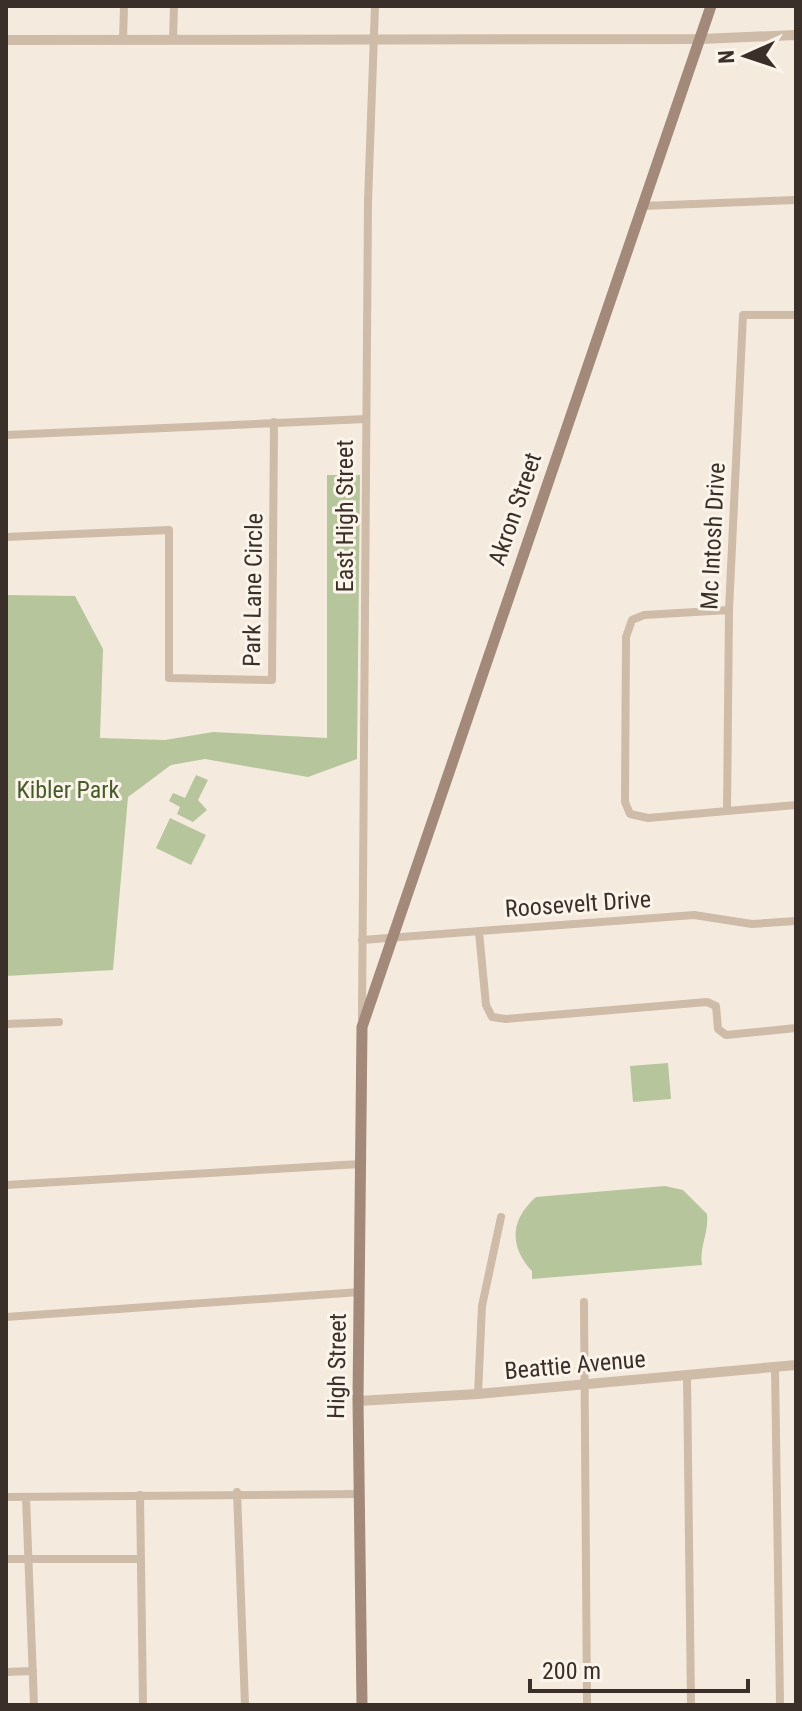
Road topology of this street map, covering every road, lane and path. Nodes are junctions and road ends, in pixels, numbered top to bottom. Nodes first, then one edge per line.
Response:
1 (124, 6) edge
2 (174, 6) edge
3 (375, 6) edge
4 (711, 6) edge
5 (796, 35) edge
6 (701, 39) junction
7 (6, 40) edge
8 (123, 40) junction
9 (173, 40) junction
10 (374, 41) junction
11 (796, 200) edge
12 (643, 206) junction
13 (796, 315) edge
14 (366, 419) junction
15 (274, 422) junction
16 (6, 435) edge
17 (6, 537) edge
18 (729, 610) junction
19 (796, 805) edge
20 (727, 811) junction
21 (796, 921) edge
22 (479, 932) junction
23 (389, 939) junction
24 (362, 940) junction
25 (59, 1022) dead end
26 (6, 1024) edge
27 (362, 1027) junction
28 (796, 1028) edge
29 (360, 1164) junction
30 (6, 1185) edge
31 (501, 1217) dead end
32 (360, 1292) junction
33 (584, 1302) dead end
34 (6, 1317) edge
35 (796, 1365) edge
36 (775, 1367) junction
37 (687, 1375) junction
38 (584, 1384) junction
39 (478, 1394) junction
40 (358, 1401) junction
41 (237, 1492) junction
42 (359, 1494) junction
43 (140, 1495) junction
44 (6, 1497) edge
45 (26, 1497) junction
46 (28, 1558) junction
47 (6, 1559) edge
48 (140, 1559) junction
49 (33, 1671) junction
50 (6, 1672) edge
51 (34, 1705) edge
52 (143, 1705) edge
53 (245, 1705) edge
54 (362, 1705) edge
55 (587, 1705) edge
56 (691, 1705) edge
57 (780, 1705) edge

1 - 8 street
2 - 9 street
3 - 10 street, East High Street
4 - 6 main road, Akron Street
5 - 6 street
6 - 10 street
6 - 12 main road, Akron Street
7 - 8 street
8 - 9 street
9 - 10 street
10 - 14 street, East High Street
11 - 12 street
12 - 23 main road, Akron Street
13 - 18 street, Mc Intosh Drive
14 - 15 street
14 - 24 street, East High Street
15 - 16 street
15 - 17 street, Park Lane Circle
18 - 20 street, Mc Intosh Drive
18 - 20 street
19 - 20 street
21 - 22 street, Roosevelt Drive
22 - 23 street, Roosevelt Drive
22 - 28 street
23 - 24 street, Roosevelt Drive
23 - 27 main road, Akron Street
24 - 27 street, East High Street
25 - 26 street
27 - 29 main road, High Street
29 - 30 street
29 - 32 main road, High Street
31 - 39 street
32 - 34 street
32 - 40 main road, High Street
33 - 38 street
35 - 36 street, Beattie Avenue
36 - 37 street, Beattie Avenue
36 - 57 street
37 - 38 street, Beattie Avenue
37 - 56 street
38 - 39 street, Beattie Avenue
38 - 55 street
39 - 40 street, Beattie Avenue
40 - 42 main road, High Street
41 - 42 street
41 - 43 street
41 - 53 street
42 - 54 main road, High Street
43 - 45 street
43 - 48 street
44 - 45 street
45 - 46 street
46 - 47 street
46 - 48 street
46 - 49 street
48 - 52 street
49 - 50 street
49 - 51 street

